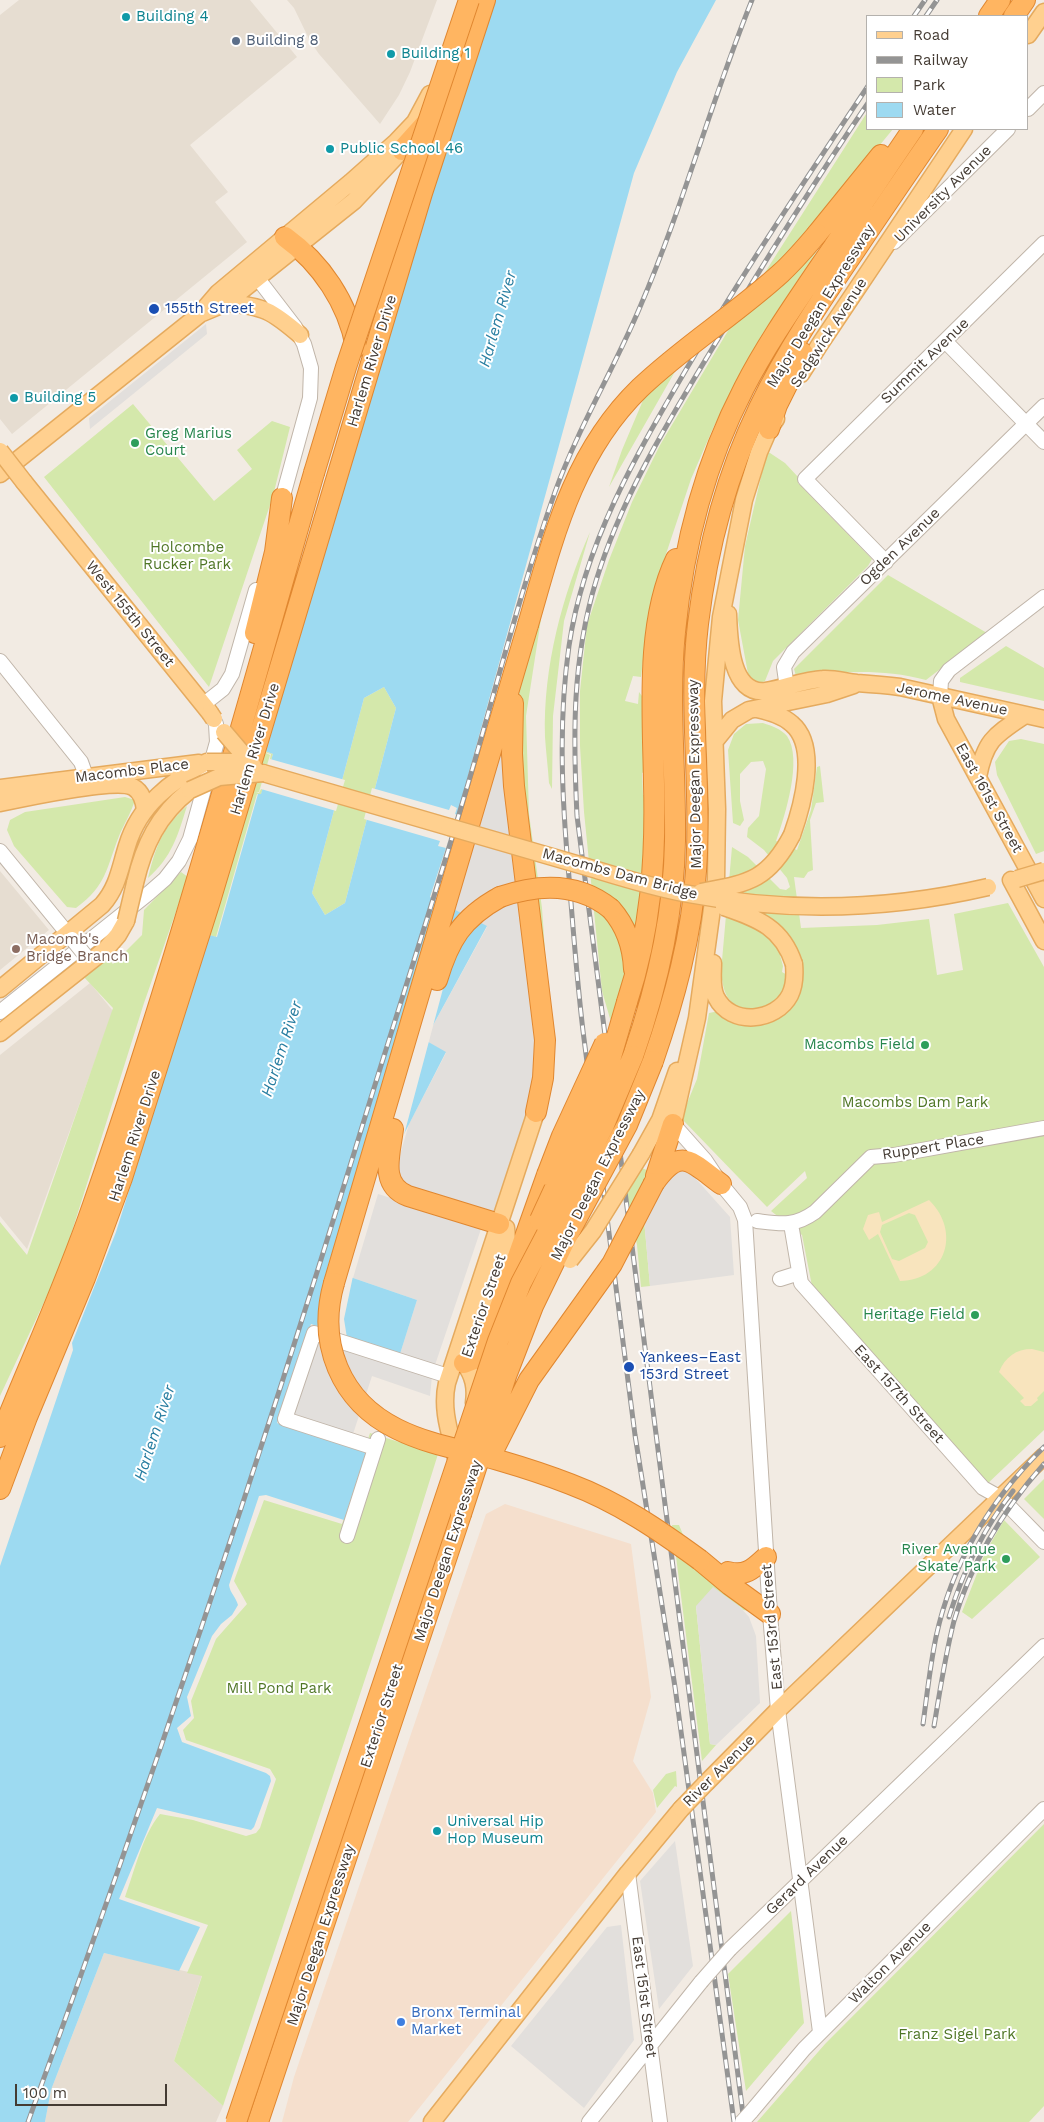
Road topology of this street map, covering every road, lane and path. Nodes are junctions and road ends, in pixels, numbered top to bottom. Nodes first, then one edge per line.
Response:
1 (463, 0) edge
2 (469, 0) edge
3 (485, 0) edge
4 (1000, 0) edge
5 (1025, 0) edge
6 (1044, 12) edge
7 (990, 15) edge
8 (1015, 15) edge
9 (1029, 34) edge
10 (456, 87) junction
11 (1044, 94) edge
12 (1029, 109) edge
13 (906, 130) edge
14 (912, 130) edge
15 (937, 130) edge
16 (963, 130) edge
17 (1007, 130) edge
18 (399, 146) junction
19 (873, 224) junction
20 (292, 242) junction
21 (1044, 243) edge
22 (878, 259) junction
23 (254, 273) junction
24 (226, 303) junction
25 (200, 314) junction
26 (300, 335) junction
27 (945, 341) junction
28 (1044, 406) edge
29 (1026, 424) junction
30 (769, 429) junction
31 (1044, 442) edge
32 (0, 450) edge
33 (342, 460) junction
34 (6, 469) edge
35 (282, 498) junction
36 (694, 521) junction
37 (886, 562) junction
38 (727, 584) junction
39 (1044, 597) edge
40 (519, 656) junction
41 (0, 661) edge
42 (788, 694) junction
43 (940, 696) junction
44 (204, 704) junction
45 (755, 708) junction
46 (1025, 715) junction
47 (1044, 719) edge
48 (244, 722) junction
49 (224, 732) junction
50 (715, 742) junction
51 (235, 757) junction
52 (200, 764) junction
53 (263, 773) junction
54 (978, 777) junction
55 (89, 782) junction
56 (0, 788) edge
57 (190, 790) junction
58 (0, 803) edge
59 (145, 810) junction
60 (0, 851) edge
61 (1044, 871) edge
62 (1014, 880) junction
63 (652, 886) junction
64 (689, 894) junction
65 (202, 897) junction
66 (1044, 899) edge
67 (710, 930) junction
68 (70, 936) junction
69 (1044, 941) edge
70 (88, 959) junction
71 (634, 980) junction
72 (701, 987) junction
73 (0, 989) edge
74 (627, 1002) junction
75 (0, 1012) edge
76 (0, 1034) edge
77 (536, 1112) joint
78 (673, 1124) junction
79 (1044, 1128) edge
80 (393, 1129) junction
81 (664, 1164) junction
82 (721, 1184) junction
83 (751, 1221) junction
84 (499, 1224) junction
85 (791, 1224) junction
86 (799, 1273) junction
87 (780, 1279) dead end
88 (521, 1283) junction
89 (455, 1367) junction
90 (0, 1437) edge
91 (1044, 1456) edge
92 (468, 1459) junction
93 (499, 1460) junction
94 (461, 1479) junction
95 (0, 1489) edge
96 (1001, 1498) junction
97 (460, 1514) junction
98 (346, 1536) dead end
99 (1044, 1542) edge
100 (766, 1557) junction
101 (729, 1579) junction
102 (769, 1606) junction
103 (1044, 1646) edge
104 (778, 1710) junction
105 (1044, 1809) edge
106 (332, 1867) junction
107 (628, 1873) junction
108 (800, 1882) junction
109 (820, 2032) junction
110 (650, 2044) junction
111 (746, 2117) edge
112 (236, 2122) edge
113 (245, 2122) edge
114 (253, 2122) edge
115 (258, 2122) edge
116 (432, 2122) edge
117 (589, 2122) edge
118 (660, 2122) edge

1 - 18 main road
2 - 48 highway, Harlem River Drive, bridge
3 - 10 highway, Harlem River Drive
4 - 7 highway
5 - 8 highway
6 - 9 main road
10 - 18 highway
10 - 33 highway, Harlem River Drive
11 - 12 street
13 - 40 highway, bridge
14 - 36 highway, Major Deegan Expressway
15 - 19 highway, Major Deegan Expressway
16 - 22 main road, Sedgwick Avenue
17 - 22 street, University Avenue
18 - 20 main road
19 - 30 highway
19 - 97 highway, Major Deegan Expressway, bridge
20 - 23 main road
20 - 33 highway
21 - 27 street, Summit Avenue
22 - 30 main road, Sedgwick Avenue
23 - 24 main road
23 - 25 main road
23 - 26 street
24 - 25 main road
24 - 26 main road
25 - 34 main road
26 - 35 street
27 - 29 street
27 - 37 street, Summit Avenue
28 - 29 street, Ogden Avenue
29 - 31 street
29 - 37 street, Ogden Avenue
30 - 38 main road, Sedgwick Avenue
32 - 34 street
32 - 49 main road, West 155th Street, bridge
33 - 65 highway, Harlem River Drive
34 - 44 street
35 - 44 street
35 - 48 highway
36 - 63 highway
36 - 88 highway, Major Deegan Expressway, bridge
37 - 42 street, Ogden Avenue
38 - 42 main road
38 - 50 main road, Major Deegan Expressway
39 - 43 street
40 - 77 highway
40 - 93 highway, bridge
41 - 55 street
42 - 43 main road, Jerome Avenue
42 - 45 main road
43 - 46 main road, Jerome Avenue
43 - 54 main road, East 161st Street
44 - 75 street
45 - 50 main road
45 - 64 main road, bridge
46 - 47 main road, Jerome Avenue
46 - 54 main road
48 - 65 highway, Harlem River Drive
49 - 51 main road, West 155th Street, bridge
49 - 52 main road
50 - 67 main road, Major Deegan Expressway
51 - 52 main road, Macombs Place, bridge
51 - 53 main road, Macombs Place, bridge
51 - 57 main road, bridge
52 - 55 main road, Macombs Place
52 - 59 main road
53 - 57 main road, bridge
53 - 63 main road, Macombs Dam Bridge, bridge
54 - 66 main road, East 161st Street
55 - 56 main road, Macombs Place
55 - 58 main road, Macombs Place
55 - 59 main road, Macombs Place
57 - 70 main road, bridge
59 - 68 main road
60 - 68 street
61 - 62 main road, Macombs Dam Bridge, bridge
62 - 64 main road, Macombs Dam Bridge, bridge
62 - 69 main road
63 - 64 main road, Macombs Dam Bridge, bridge
63 - 71 highway
64 - 67 main road, bridge
65 - 90 highway, Harlem River Drive
65 - 95 highway, Harlem River Drive
67 - 72 main road, Major Deegan Expressway
68 - 70 street, bridge
68 - 73 main road
70 - 76 main road
71 - 74 highway
71 - 80 highway, bridge
72 - 78 main road, Major Deegan Expressway
72 - 92 main road, bridge
74 - 88 highway, bridge
74 - 89 highway, bridge
77 - 84 main road
78 - 81 highway
78 - 82 street
79 - 85 street, Ruppert Place
80 - 84 highway
80 - 93 highway, bridge
81 - 82 highway
81 - 97 highway, bridge
82 - 83 street
83 - 85 street
83 - 100 street, East 153rd Street
84 - 89 main road, Exterior Street
85 - 86 street, East 157th Street
86 - 87 street
86 - 96 street, East 157th Street
88 - 112 highway, Major Deegan Expressway, bridge
89 - 92 main road, Exterior Street
89 - 94 main road, Exterior Street
89 - 98 street
91 - 96 main road, River Avenue
92 - 94 main road, Exterior Street
93 - 101 highway, bridge
94 - 106 main road, Exterior Street
96 - 99 street, East 157th Street
96 - 104 main road, River Avenue
97 - 115 highway, Major Deegan Expressway
100 - 101 highway
100 - 102 street, East 153rd Street
101 - 102 highway
102 - 104 street, East 153rd Street
103 - 108 street, Gerard Avenue
104 - 107 main road, River Avenue, bridge
104 - 108 street, East 153rd Street
105 - 109 street, Walton Avenue
106 - 113 main road, Exterior Street
106 - 114 main road, Exterior Street
107 - 110 street, East 151st Street
107 - 116 main road, River Avenue
108 - 109 street, East 153rd Street
108 - 110 street, Gerard Avenue, bridge
109 - 111 street, Walton Avenue
110 - 117 street, Gerard Avenue
110 - 118 street, East 151st Street

